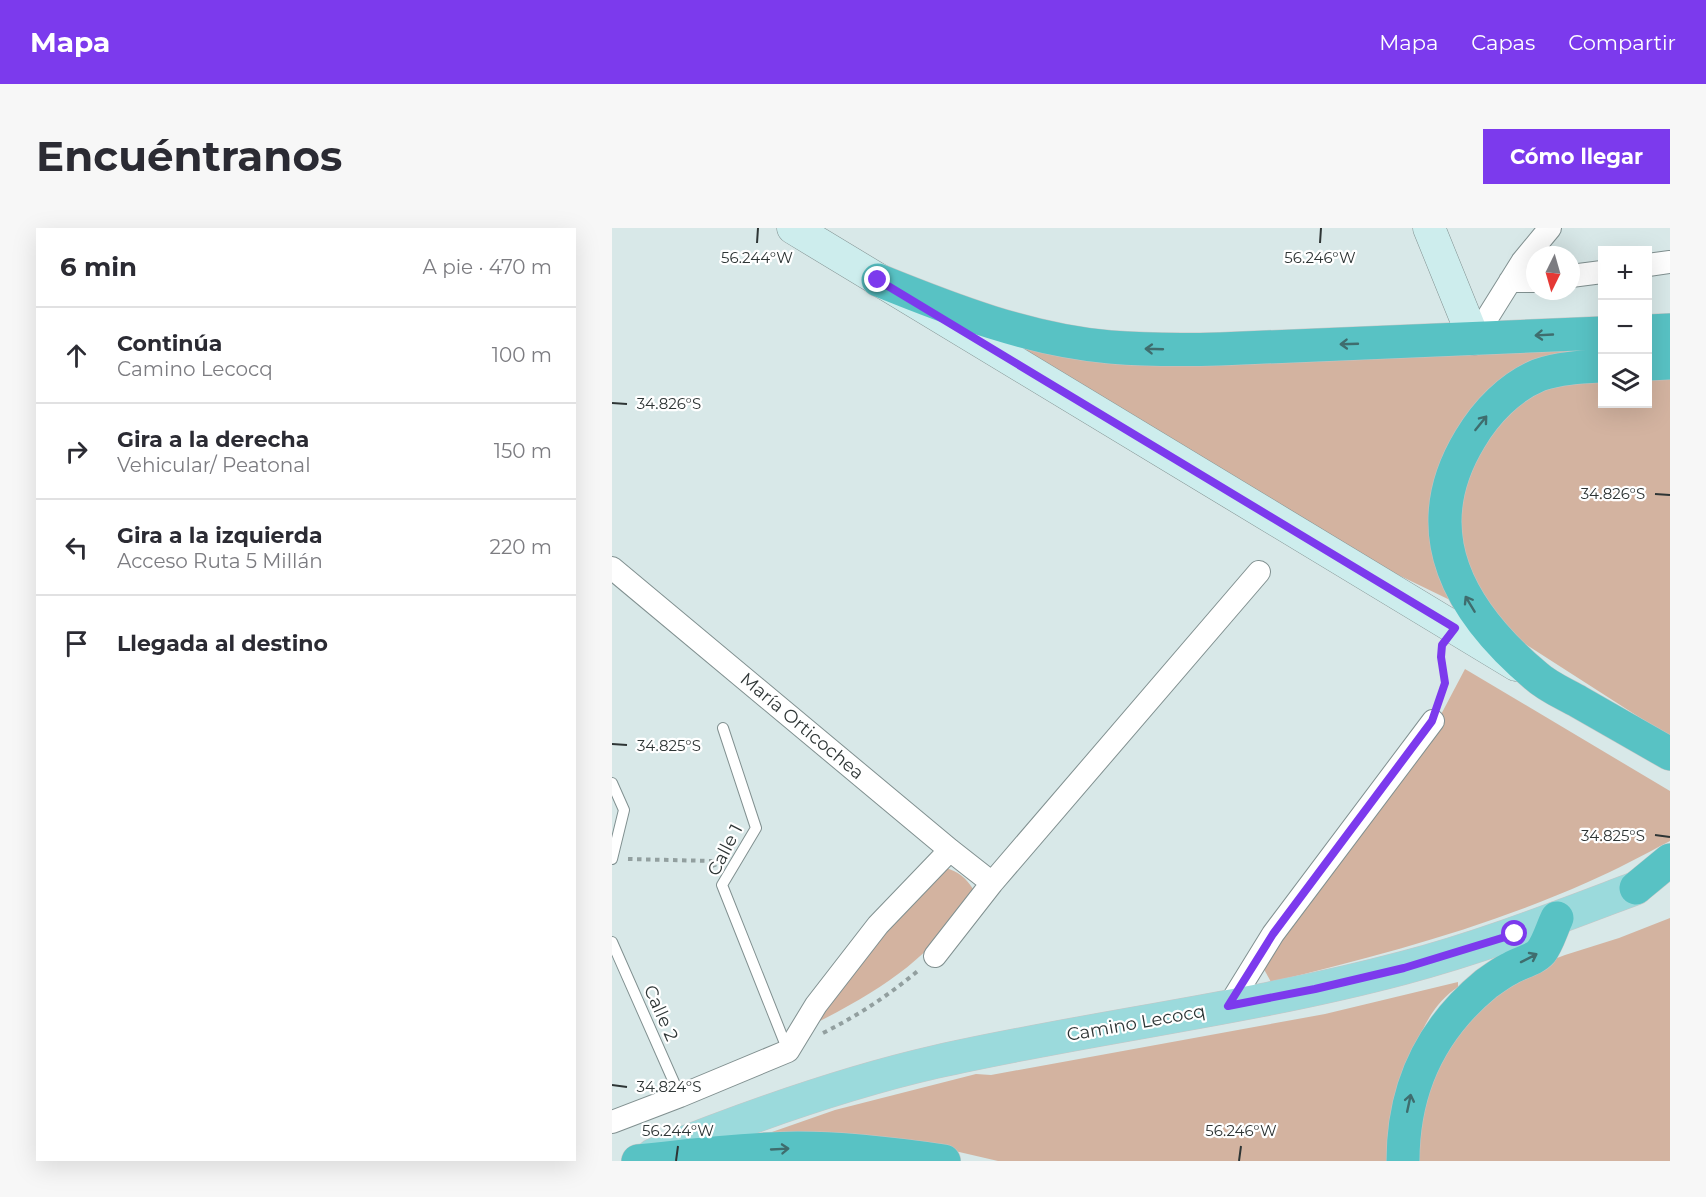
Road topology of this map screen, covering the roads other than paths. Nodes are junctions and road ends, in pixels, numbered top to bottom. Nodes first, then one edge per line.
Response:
1 (793, 228) edge
2 (1429, 228) edge
3 (1550, 228) edge
4 (1670, 262) edge
5 (1652, 265) edge
6 (1598, 273) edge
7 (1580, 275) edge
8 (878, 280) junction
9 (1526, 280) edge
10 (1510, 281) junction
11 (1670, 330) edge
12 (1652, 331) edge
13 (1598, 333) edge
14 (1474, 339) junction
15 (1670, 363) edge
16 (1652, 364) edge
17 (1598, 366) edge
18 (612, 568) edge
19 (1259, 572) dead end
20 (1537, 678) junction
21 (1432, 721) road end
22 (723, 728) dead end
23 (1670, 754) edge
24 (612, 783) edge
25 (950, 850) junction
26 (612, 859) edge
27 (1670, 860) edge
28 (992, 883) junction
29 (1636, 888) junction
30 (1670, 890) edge
31 (1557, 918) junction
32 (612, 942) edge
33 (935, 956) road end
34 (1228, 1006) junction
35 (788, 1051) junction
36 (680, 1096) junction
37 (612, 1122) edge
38 (638, 1161) edge
39 (944, 1161) edge
40 (1403, 1161) edge

1 - 8 main road
2 - 14 main road
3 - 10 street
4 - 5 street
6 - 7 street
14 -> 8 highway
8 - 20 main road
9 - 10 street
10 - 14 street
11 - 12 highway
13 -> 14 highway
15 - 16 highway
20 -> 17 highway
18 - 25 street, María Orticochea
19 - 28 street
20 - 23 highway
21 - 34 street
22 - 35 lane, Calle 1
24 - 26 lane
25 - 28 street, María Orticochea
25 - 35 street
27 - 29 highway
28 - 33 street
29 - 30 highway
29 - 31 main road, Camino Lecocq
31 - 34 main road, Camino Lecocq
40 -> 31 highway
32 - 36 lane, Calle 2
34 - 38 main road, Camino Lecocq
35 - 36 street
36 - 37 street
38 -> 39 highway

